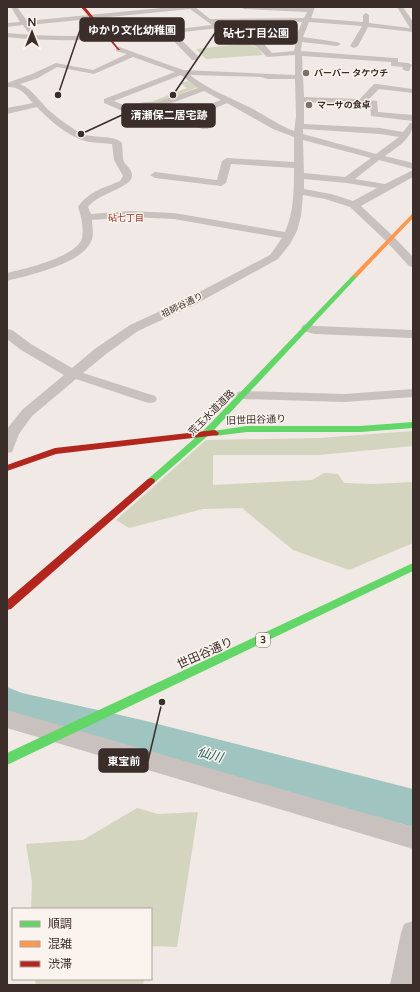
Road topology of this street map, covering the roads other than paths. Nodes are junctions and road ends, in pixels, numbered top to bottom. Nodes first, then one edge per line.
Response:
1 (83, 7) edge
2 (191, 7) edge
3 (244, 7) edge
4 (400, 7) edge
5 (14, 8) edge
6 (22, 8) edge
7 (7, 9) edge
8 (145, 9) edge
9 (313, 10) edge
10 (361, 15) dead end
11 (91, 17) junction
12 (410, 18) edge
13 (207, 20) junction
14 (307, 20) junction
15 (25, 24) junction
16 (366, 24) junction
17 (7, 25) edge
18 (220, 26) junction
19 (413, 29) edge
20 (168, 32) junction
21 (303, 33) junction
22 (261, 34) dead end
23 (7, 35) edge
24 (109, 38) junction
25 (35, 39) junction
26 (337, 44) dead end
27 (354, 46) dead end
28 (119, 49) joint
29 (297, 53) junction
30 (132, 55) junction
31 (194, 58) dead end
32 (406, 70) dead end
33 (182, 72) junction
34 (299, 78) junction
35 (10, 84) edge
36 (205, 88) junction
37 (413, 91) edge
38 (300, 99) junction
39 (227, 100) junction
40 (362, 102) junction
41 (39, 104) junction
42 (7, 111) edge
43 (413, 118) edge
44 (413, 126) edge
45 (205, 127) dead end
46 (299, 131) junction
47 (405, 135) junction
48 (124, 137) dead end
49 (114, 141) junction
50 (378, 158) junction
51 (413, 166) edge
52 (299, 171) junction
53 (413, 173) edge
54 (155, 174) dead end
55 (347, 180) junction
56 (385, 187) junction
57 (300, 191) junction
58 (354, 205) junction
59 (413, 214) edge
60 (88, 217) junction
61 (289, 236) junction
62 (390, 239) junction
63 (413, 264) edge
64 (7, 277) edge
65 (307, 328) junction
66 (7, 333) edge
67 (413, 334) edge
68 (73, 374) junction
69 (413, 392) edge
70 (243, 395) junction
71 (150, 399) dead end
72 (413, 425) edge
73 (206, 433) junction
74 (7, 448) edge
75 (7, 468) edge
76 (413, 568) edge
77 (7, 606) edge
78 (7, 719) edge
79 (59, 734) junction
80 (7, 759) edge
81 (413, 838) edge
82 (413, 932) edge
83 (403, 985) edge

1 - 11 main road
2 - 8 street
2 - 13 street
3 - 9 street
4 - 12 street
5 - 6 street
5 - 7 street
5 - 15 street
8 - 11 street
8 - 20 street
9 - 14 street, 祖師谷通り
10 - 16 street
11 - 15 street
11 - 24 main road
12 - 19 street
13 - 14 street
13 - 18 street
14 - 16 street
14 - 21 street, 祖師谷通り
15 - 17 street
15 - 25 street
16 - 19 street
16 - 27 street
18 - 20 street
18 - 29 street
20 - 24 street
20 - 31 street
21 - 22 street
21 - 26 street
21 - 29 street, 祖師谷通り
23 - 25 street
24 - 25 street
24 - 28 main road
28 - 30 street
29 - 32 street
29 - 34 street, 祖師谷通り
30 - 33 street
30 - 35 street
33 - 34 street
33 - 36 street
33 - 36 street
34 - 38 street, 祖師谷通り
35 - 41 street
36 - 39 street
37 - 40 street
38 - 40 street
38 - 46 street, 祖師谷通り
39 - 45 street
39 - 46 street
40 - 43 street
41 - 42 street
41 - 49 street
44 - 47 street
46 - 47 street
46 - 50 street
46 - 52 street, 祖師谷通り
47 - 50 street
48 - 49 street
49 - 60 street
50 - 51 street
50 - 55 street
52 - 54 street
52 - 55 street
52 - 57 street, 祖師谷通り
53 - 56 street
55 - 56 street
56 - 58 street
57 - 58 street
57 - 61 street, 祖師谷通り
58 - 62 street
59 - 62 main road, 荒玉水道道路
60 - 61 street
60 - 64 street
61 - 68 street, 祖師谷通り
62 - 63 street
62 - 65 main road, 荒玉水道道路
65 - 67 street
65 - 70 main road, 荒玉水道道路
66 - 68 street
68 - 71 street
68 - 74 street, 祖師谷通り
69 - 70 street
70 - 73 main road, 荒玉水道道路
72 - 73 main road, 旧世田谷通り
73 - 75 main road, 旧世田谷通り
73 - 77 main road, 荒玉水道道路
76 - 79 main road, 世田谷通り / 3
78 - 79 street
79 - 80 main road, 世田谷通り / 3
79 - 81 street
82 - 83 street

